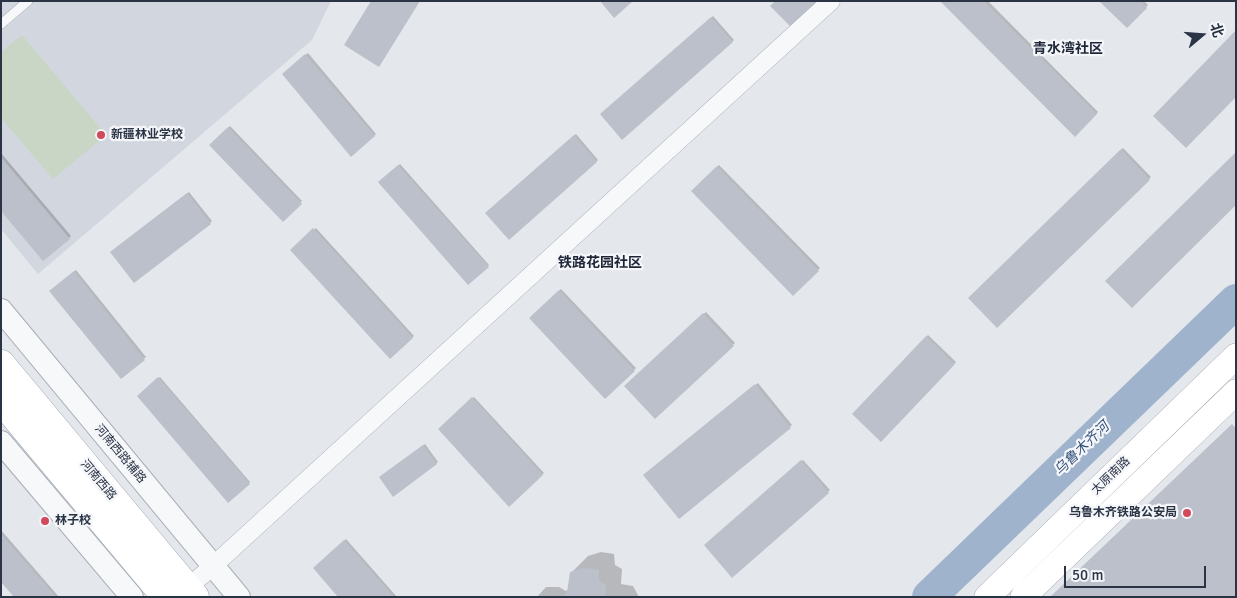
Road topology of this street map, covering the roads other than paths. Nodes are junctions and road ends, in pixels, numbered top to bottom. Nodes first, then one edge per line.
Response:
1 (28, 1) edge
2 (831, 1) edge
3 (1, 24) edge
4 (1, 310) edge
5 (1236, 356) edge
6 (1, 364) edge
7 (1236, 392) edge
8 (1, 400) edge
9 (1, 442) edge
10 (213, 566) junction
11 (182, 594) edge
12 (132, 597) edge
13 (239, 597) edge
14 (987, 597) edge
15 (1022, 597) edge

1 - 3 lane
2 - 10 street
4 - 10 street, 河南西路辅路
5 - 14 main road, 太原南路
6 - 11 main road, 河南西路
7 - 15 main road
8 - 11 main road, 河南西路
9 - 12 street
10 - 11 street
10 - 13 street, 河南西路辅路

